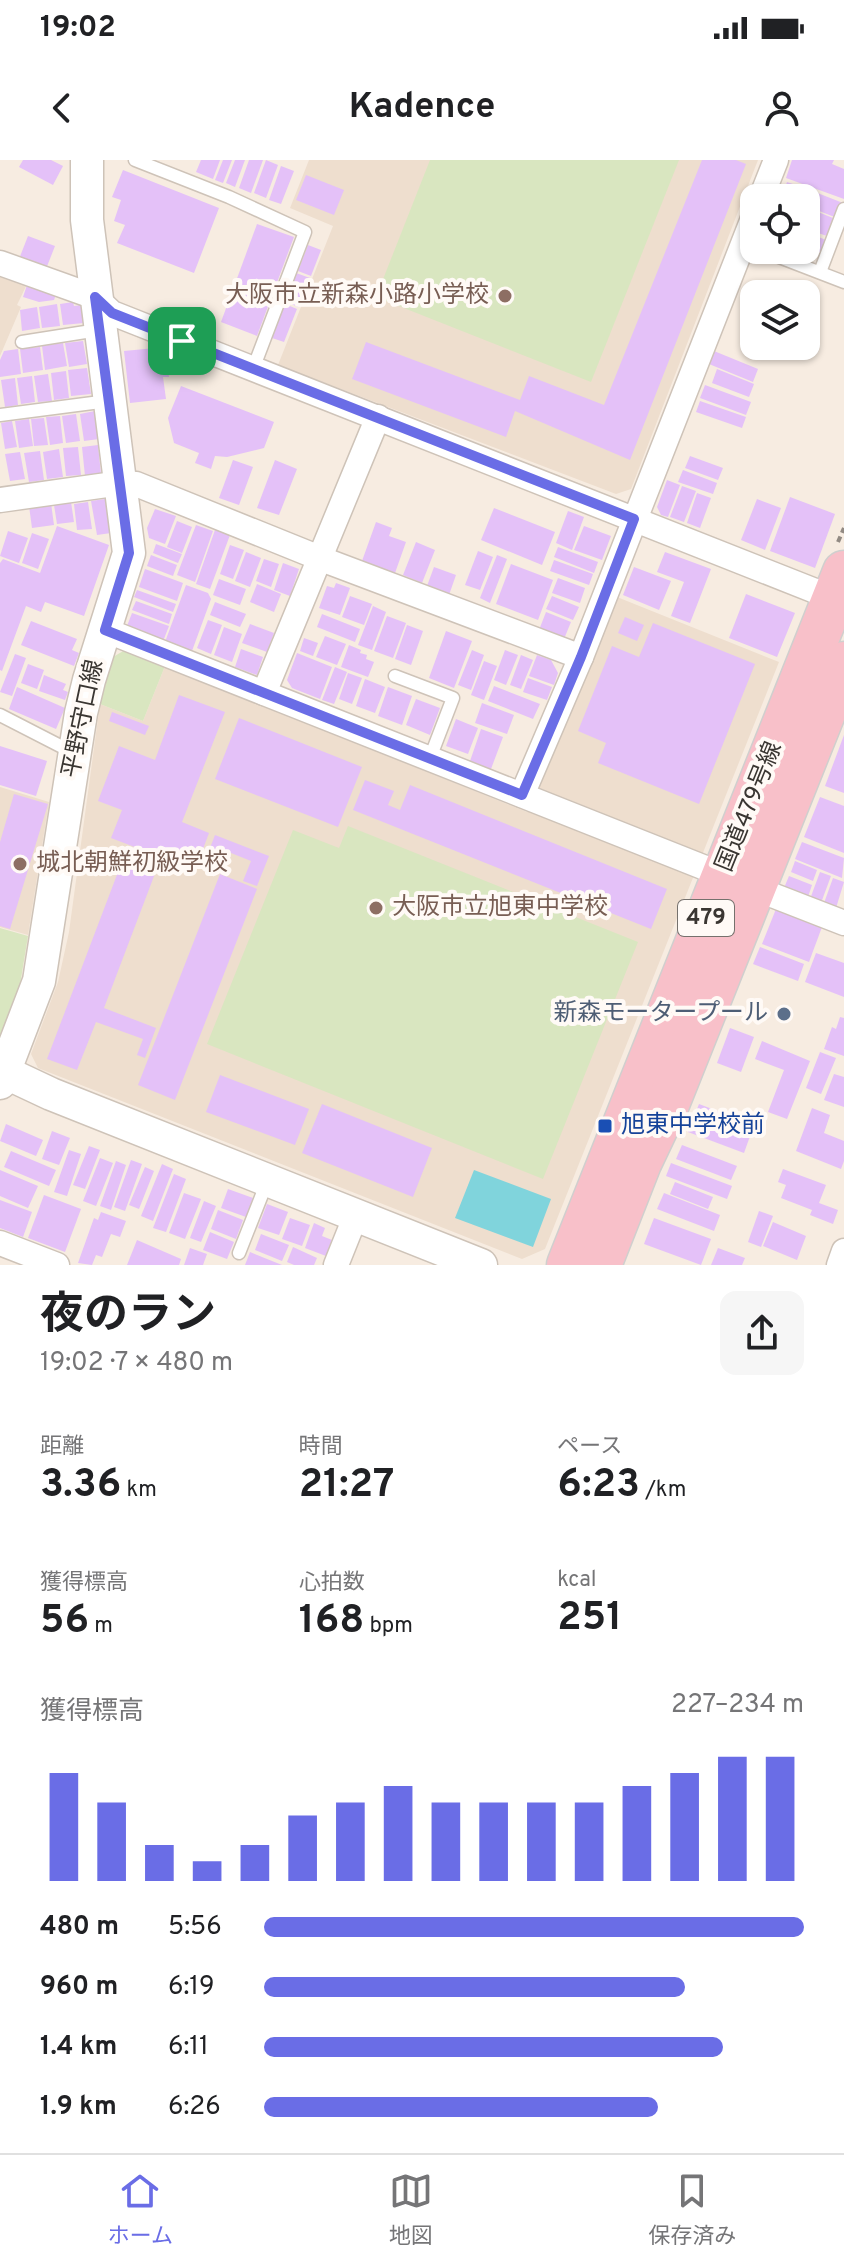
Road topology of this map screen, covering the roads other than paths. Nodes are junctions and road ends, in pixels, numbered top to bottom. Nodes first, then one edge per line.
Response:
1 (87, 160) edge
2 (135, 160) edge
3 (776, 160) edge
4 (767, 184) edge
5 (844, 209) edge
6 (0, 263) edge
7 (746, 264) edge
8 (799, 264) edge
9 (820, 272) junction
10 (844, 282) edge
11 (95, 297) junction
12 (101, 330) junction
13 (22, 342) dead end
14 (253, 369) junction
15 (110, 400) junction
16 (0, 415) edge
17 (378, 417) junction
18 (121, 483) junction
19 (0, 500) edge
20 (634, 519) junction
21 (319, 557) junction
22 (839, 585) edge
23 (105, 630) junction
24 (581, 657) junction
25 (844, 663) edge
26 (395, 676) dead end
27 (264, 693) junction
28 (0, 715) edge
29 (75, 753) junction
30 (430, 758) junction
31 (522, 795) junction
32 (738, 882) junction
33 (844, 923) edge
34 (2, 1075) edge
35 (268, 1180) junction
36 (356, 1215) junction
37 (0, 1243) edge
38 (844, 1251) edge
39 (239, 1253) dead end
40 (57, 1265) edge
41 (336, 1265) edge
42 (481, 1265) edge
43 (568, 1265) edge
44 (600, 1265) edge
45 (839, 1265) edge

1 - 11 main road, 平野守口線
2 - 14 lane
3 - 4 street
5 - 9 lane
6 - 11 street
7 - 20 street
8 - 9 lane
9 - 10 lane
11 - 12 main road, 平野守口線
11 - 14 street
12 - 13 lane
12 - 15 main road, 平野守口線
14 - 17 street
15 - 16 lane
15 - 18 main road, 平野守口線
17 - 20 street
17 - 21 street
18 - 19 street
18 - 21 street
18 - 23 main road, 平野守口線
20 - 22 street
20 - 24 street
21 - 24 street
21 - 27 street
22 - 32 highway, 国道479号線 / 479
23 - 27 street
23 - 29 main road, 平野守口線
24 - 31 street
25 - 32 highway, 国道479号線 / 479
26 - 30 lane
27 - 30 street
28 - 29 lane
29 - 34 main road, 平野守口線
30 - 31 street
31 - 32 street
32 - 33 street
32 - 43 highway, 国道479号線 / 479
32 - 44 highway, 国道479号線 / 479
34 - 35 main road
35 - 36 main road
35 - 39 lane
36 - 41 street
36 - 42 main road
37 - 40 street
38 - 45 street

